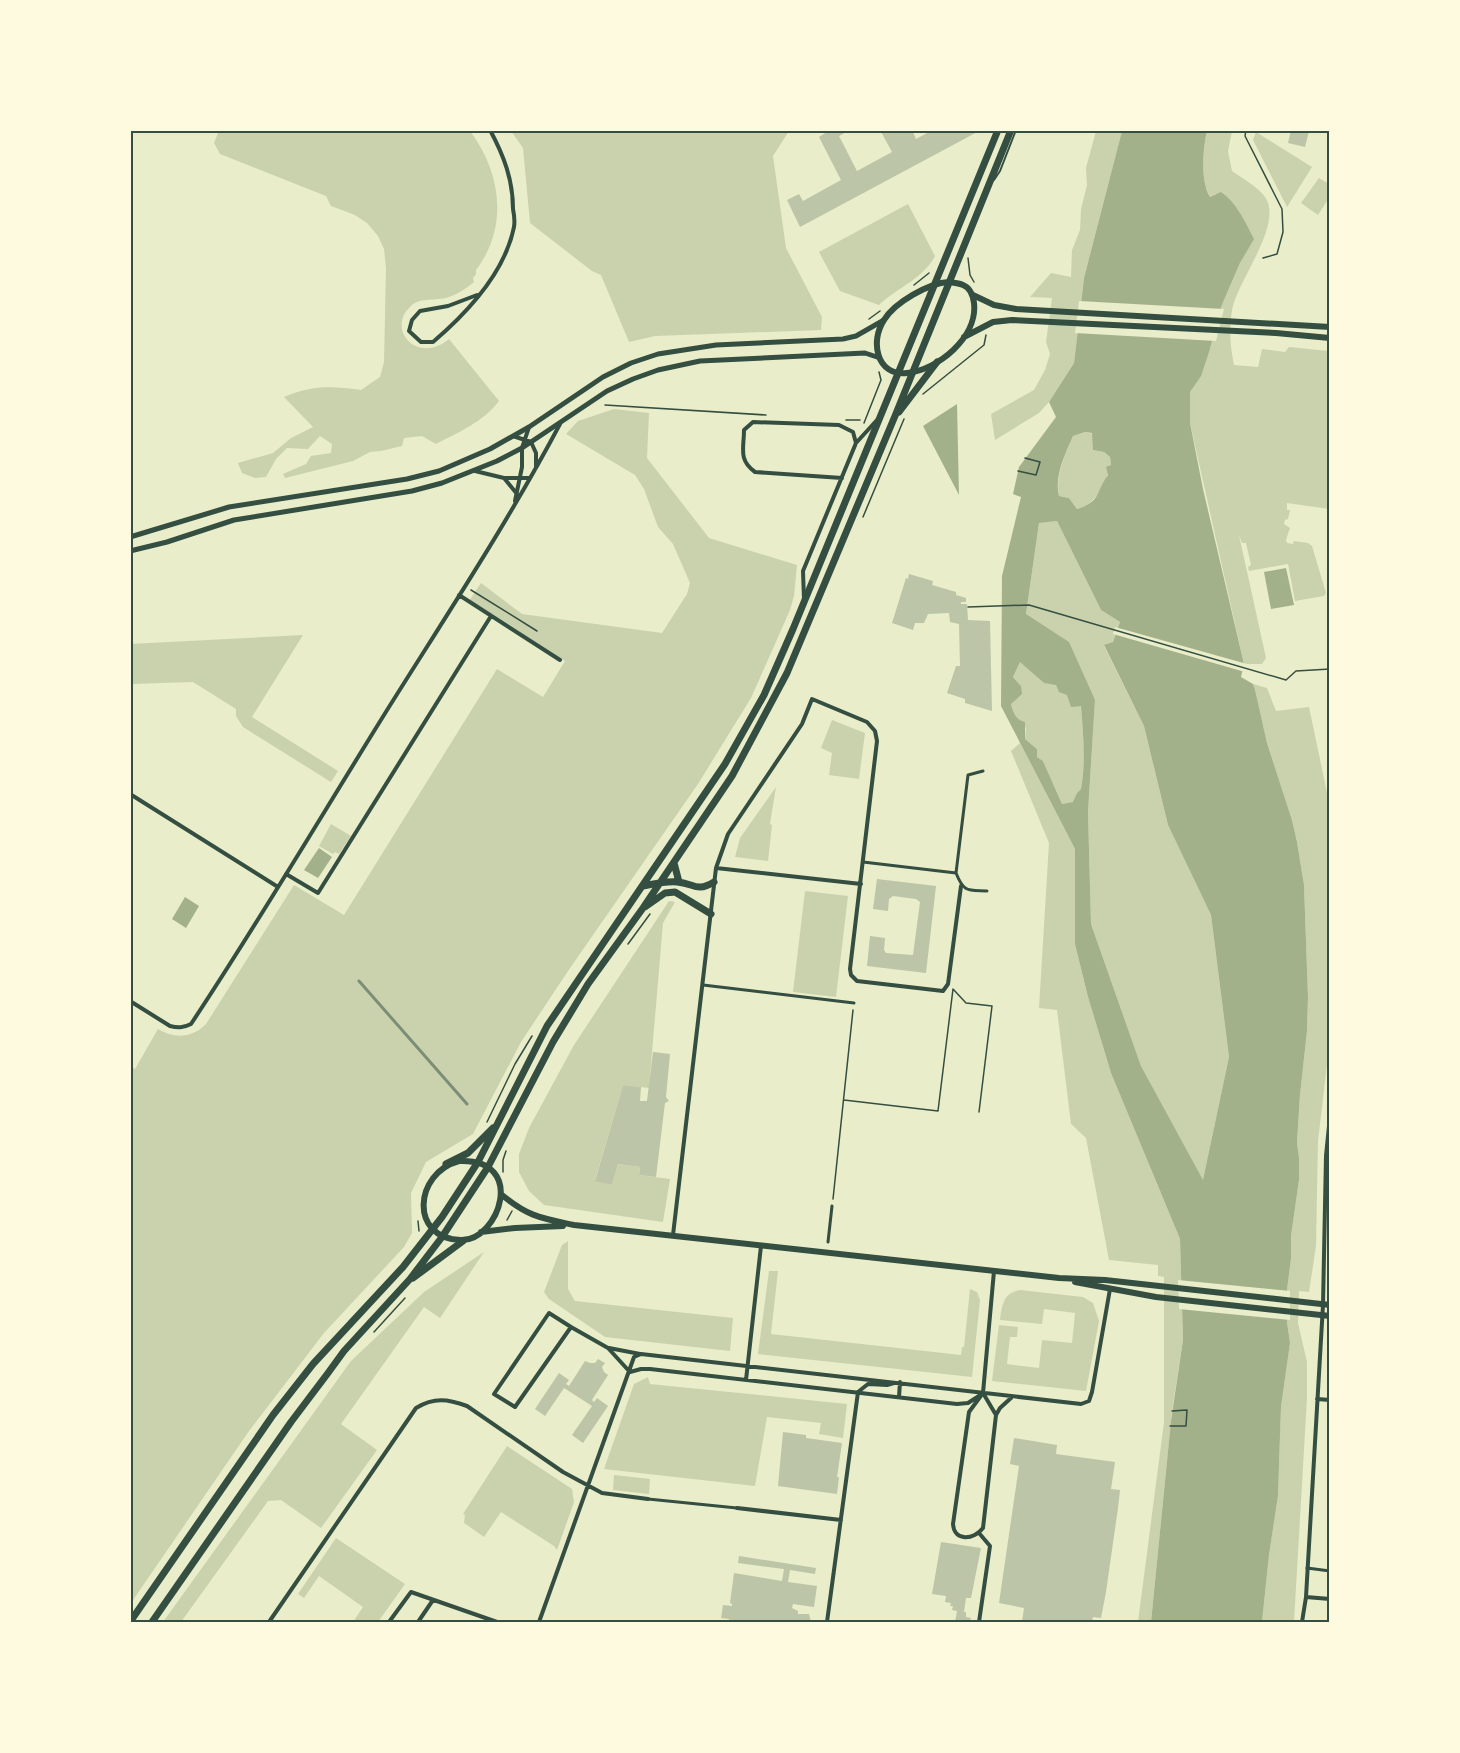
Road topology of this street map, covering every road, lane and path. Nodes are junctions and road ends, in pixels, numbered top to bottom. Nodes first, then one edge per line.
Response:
1 (490, 130) edge
2 (998, 130) edge
3 (1011, 130) edge
4 (1016, 130) edge
5 (1246, 130) edge
6 (985, 192) junction
7 (969, 251) dead end
8 (1263, 258) dead end
9 (934, 269) dead end
10 (949, 282) junction
11 (936, 283) junction
12 (913, 285) dead end
13 (977, 286) dead end
14 (973, 295) junction
15 (477, 296) junction
16 (885, 307) dead end
17 (868, 319) dead end
18 (884, 320) junction
19 (1329, 327) edge
20 (964, 337) junction
21 (1329, 338) edge
22 (877, 357) junction
23 (937, 362) junction
24 (877, 368) dead end
25 (913, 372) junction
26 (898, 374) junction
27 (605, 405) dead end
28 (767, 415) dead end
29 (895, 416) junction
30 (879, 417) junction
31 (837, 419) dead end
32 (860, 420) dead end
33 (561, 423) junction
34 (530, 427) junction
35 (866, 430) junction
36 (512, 436) junction
37 (528, 440) junction
38 (856, 443) junction
39 (522, 448) junction
40 (1025, 458) dead end
41 (536, 468) junction
42 (476, 471) junction
43 (1018, 471) dead end
44 (504, 478) junction
45 (531, 478) junction
46 (842, 478) junction
47 (520, 479) junction
48 (517, 494) junction
49 (512, 511) junction
50 (130, 537) edge
51 (130, 551) edge
52 (465, 586) junction
53 (459, 595) junction
54 (805, 602) junction
55 (968, 607) dead end
56 (491, 616) junction
57 (537, 631) dead end
58 (560, 660) dead end
59 (1329, 669) edge
60 (982, 771) dead end
61 (130, 794) edge
62 (863, 862) junction
63 (674, 863) junction
64 (716, 868) junction
65 (956, 873) junction
66 (286, 874) junction
67 (660, 882) junction
68 (680, 882) junction
69 (714, 882) junction
70 (861, 884) junction
71 (643, 886) junction
72 (961, 886) junction
73 (278, 887) junction
74 (987, 891) dead end
75 (643, 908) junction
76 (650, 914) dead end
77 (711, 914) junction
78 (625, 948) dead end
79 (948, 984) junction
80 (703, 985) junction
81 (953, 988) junction
82 (130, 1001) edge
83 (854, 1003) joint
84 (536, 1031) dead end
85 (843, 1100) junction
86 (979, 1112) dead end
87 (1329, 1116) edge
88 (486, 1124) dead end
89 (497, 1124) junction
90 (506, 1145) dead end
91 (1328, 1156) edge
92 (478, 1162) junction
93 (447, 1164) junction
94 (488, 1167) junction
95 (504, 1176) dead end
96 (502, 1195) junction
97 (514, 1205) junction
98 (832, 1206) joint
99 (418, 1218) dead end
100 (574, 1225) junction
101 (506, 1229) junction
102 (433, 1230) junction
103 (480, 1233) junction
104 (673, 1236) junction
105 (419, 1237) dead end
106 (442, 1237) junction
107 (463, 1241) junction
108 (828, 1242) dead end
109 (761, 1246) junction
110 (994, 1271) junction
111 (1059, 1278) junction
112 (410, 1279) junction
113 (1110, 1289) junction
114 (405, 1297) dead end
115 (1326, 1305) edge
116 (1326, 1315) edge
117 (571, 1327) junction
118 (370, 1336) dead end
119 (608, 1348) junction
120 (641, 1354) junction
121 (748, 1366) junction
122 (630, 1372) junction
123 (746, 1380) junction
124 (898, 1382) junction
125 (858, 1392) junction
126 (983, 1393) junction
127 (899, 1397) junction
128 (1011, 1397) junction
129 (1317, 1398) junction
130 (1329, 1400) edge
131 (1173, 1411) dead end
132 (996, 1415) junction
133 (1170, 1426) dead end
134 (589, 1486) junction
135 (648, 1499) joint
136 (737, 1508) joint
137 (841, 1520) junction
138 (980, 1533) junction
139 (1307, 1568) junction
140 (1329, 1571) edge
141 (1306, 1597) junction
142 (1329, 1599) edge
143 (434, 1600) junction
144 (130, 1622) edge
145 (152, 1623) edge
146 (269, 1623) edge
147 (389, 1623) edge
148 (418, 1623) edge
149 (497, 1623) edge
150 (539, 1623) edge
151 (827, 1623) edge
152 (979, 1623) edge
153 (1302, 1623) edge

1 - 15 street
2 - 11 highway
3 - 6 highway
4 - 6 lane
5 - 8 path
6 - 10 highway
7 - 13 path
9 - 12 path
10 - 11 main road
10 - 14 main road
10 - 25 highway
11 - 18 main road
11 - 26 highway
14 - 19 main road
14 - 20 main road
15 - 15 street
16 - 17 path
18 - 22 main road
18 - 34 street
20 - 21 main road
20 - 23 main road
22 - 26 main road
22 - 33 street
23 - 25 main road
23 - 29 highway
24 - 35 path
25 - 26 main road
25 - 29 highway
26 - 30 highway
27 - 28 path
29 - 63 highway
30 - 35 street
30 - 54 highway
31 - 32 path
33 - 37 street
33 - 41 street
34 - 36 street
34 - 37 street
35 - 38 street
36 - 37 street
36 - 50 street
37 - 39 street
37 - 41 street
38 - 46 street
38 - 46 street
39 - 42 street
39 - 47 street
40 - 43 path
41 - 45 street
42 - 44 street
42 - 51 street
44 - 47 street
44 - 48 street
45 - 47 street
45 - 49 street
46 - 54 street
47 - 48 street
48 - 49 street
49 - 52 street
52 - 53 street
52 - 57 path
53 - 56 street
53 - 66 street
54 - 71 highway
55 - 59 path
56 - 58 street
56 - 66 street
60 - 65 street
61 - 73 street
62 - 64 street
62 - 65 street
62 - 70 street
63 - 67 highway
63 - 68 highway
64 - 69 street
64 - 70 street
65 - 72 street
66 - 73 street
67 - 68 highway
67 - 71 highway
67 - 75 highway
68 - 69 highway
69 - 77 street
70 - 79 street
71 - 89 highway
72 - 74 street
72 - 79 street
73 - 82 street
75 - 77 highway
75 - 94 highway
76 - 78 path
77 - 80 street
79 - 81 path
80 - 83 street
80 - 104 street
81 - 85 path
81 - 86 path
83 - 85 path
84 - 88 path
85 - 98 path
87 - 91 street
89 - 92 highway
89 - 93 highway
90 - 95 path
91 - 115 street
92 - 93 main road
92 - 94 main road
92 - 102 highway
93 - 102 main road
94 - 96 main road
94 - 106 highway
96 - 97 main road
96 - 103 main road
97 - 100 main road
97 - 101 path
98 - 108 street
99 - 105 path
100 - 101 main road
100 - 104 main road
101 - 103 main road
102 - 106 main road
102 - 144 highway
103 - 107 main road
104 - 109 main road
106 - 107 main road
106 - 112 highway
107 - 112 highway
109 - 110 main road
109 - 121 street
110 - 111 main road
110 - 126 street
111 - 113 main road
111 - 115 main road
112 - 145 highway
113 - 116 main road
113 - 128 street
114 - 118 path
115 - 116 street
116 - 129 street
117 - 117 street
117 - 119 street
119 - 120 street
119 - 122 street
120 - 121 street
120 - 122 street
121 - 123 street
121 - 124 street
122 - 123 street
122 - 134 street
123 - 125 street
124 - 125 street
124 - 126 street
124 - 127 street
125 - 127 street
125 - 137 street
126 - 127 street
126 - 128 street
126 - 132 street
126 - 138 street
128 - 132 street
129 - 130 street
129 - 139 street
131 - 133 path
132 - 138 street
134 - 135 street
134 - 146 street
134 - 150 street
135 - 136 street
136 - 137 street
137 - 151 street
138 - 152 street
139 - 140 street
139 - 141 street
141 - 142 street
141 - 153 street
143 - 147 street
143 - 148 street
143 - 149 street

